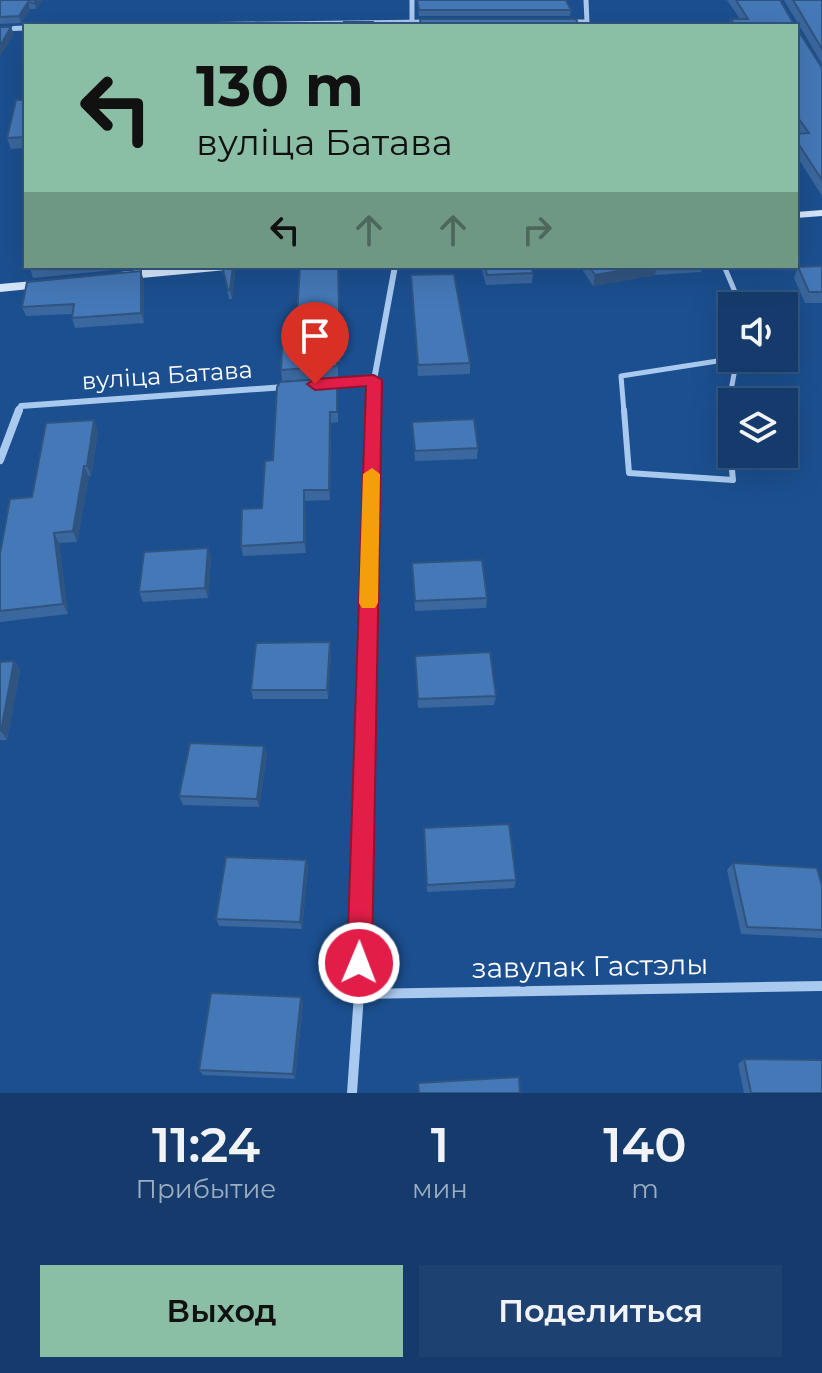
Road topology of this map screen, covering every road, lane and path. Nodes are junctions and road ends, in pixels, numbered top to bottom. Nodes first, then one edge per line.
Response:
1 (412, 0) edge
2 (586, 0) edge
3 (428, 22) edge
4 (555, 22) edge
5 (412, 24) edge
6 (24, 28) edge
7 (0, 29) edge
8 (822, 213) edge
9 (798, 215) edge
10 (206, 268) edge
11 (395, 268) edge
12 (725, 268) edge
13 (106, 278) edge
14 (60, 282) edge
15 (0, 288) edge
16 (735, 292) edge
17 (737, 358) edge
18 (374, 380) junction
19 (313, 385) edge
20 (297, 386) edge
21 (0, 460) edge
22 (822, 986) edge
23 (359, 994) junction
24 (352, 1093) edge

1 - 5 street
2 - 4 street
3 - 5 street
6 - 7 street
8 - 9 street
10 - 13 street
11 - 18 street
12 - 16 lane
14 - 15 street
17 - 17 lane
18 - 19 street
18 - 23 street
20 - 21 street, вуліца Батава
22 - 23 street, завулак Гастэлы
23 - 24 street

